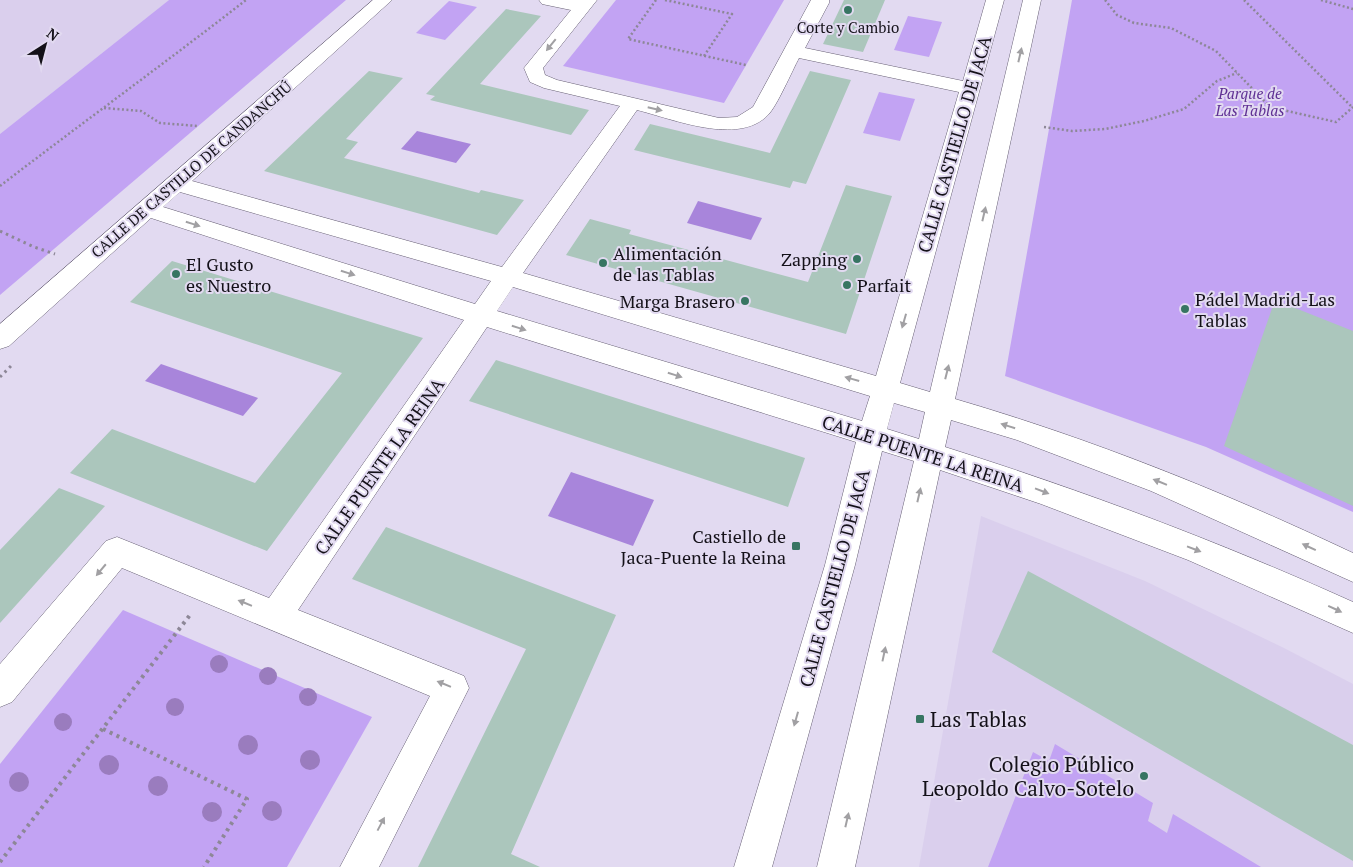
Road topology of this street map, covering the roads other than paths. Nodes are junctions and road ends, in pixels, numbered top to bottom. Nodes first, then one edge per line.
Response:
1 (383, 0) edge
2 (548, 0) edge
3 (820, 0) edge
4 (995, 0) edge
5 (1032, 0) edge
6 (585, 4) edge
7 (794, 51) junction
8 (969, 88) junction
9 (632, 103) junction
10 (176, 184) junction
11 (146, 209) junction
12 (507, 277) junction
13 (482, 316) junction
14 (0, 339) edge
15 (885, 389) junction
16 (939, 405) junction
17 (872, 435) junction
18 (929, 454) junction
19 (1353, 568) edge
20 (276, 615) junction
21 (1353, 618) edge
22 (0, 690) edge
23 (359, 867) edge
24 (753, 867) edge
25 (836, 867) edge

1 - 10 street, CALLE DE CASTILLO DE CANDANCHÚ
2 - 6 street
3 - 7 street
4 - 8 street, CALLE CASTIELLO DE JACA
16 -> 5 street
6 -> 9 street
7 - 8 street
9 -> 7 street
8 -> 15 street, CALLE CASTIELLO DE JACA
9 - 12 street, CALLE PUENTE LA REINA
10 - 11 street, CALLE DE CASTILLO DE CANDANCHÚ
10 - 12 street
11 -> 13 street, CALLE PUENTE LA REINA
11 - 14 street, CALLE DE CASTILLO DE CANDANCHÚ
12 - 13 street, CALLE PUENTE LA REINA
15 -> 12 street
13 -> 17 street, CALLE PUENTE LA REINA
13 - 20 street, CALLE PUENTE LA REINA
15 - 16 street
15 - 17 street, CALLE CASTIELLO DE JACA
16 - 18 street
19 -> 16 street
17 - 18 street, CALLE PUENTE LA REINA
17 -> 24 street, CALLE CASTIELLO DE JACA
18 -> 21 street, CALLE PUENTE LA REINA
25 -> 18 street
20 -> 22 street
23 -> 20 street

